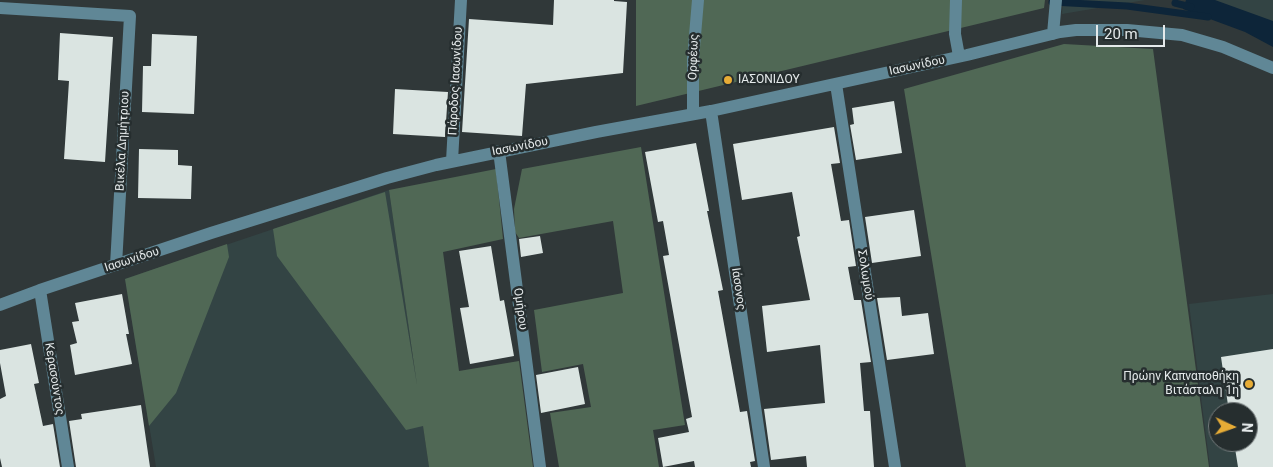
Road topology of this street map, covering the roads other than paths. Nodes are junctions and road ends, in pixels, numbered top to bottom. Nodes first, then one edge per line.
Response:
1 (461, 0) edge
2 (698, 0) edge
3 (956, 0) edge
4 (1056, 0) edge
5 (40, 5) edge
6 (0, 8) edge
7 (1053, 34) junction
8 (960, 56) junction
9 (1273, 68) edge
10 (836, 84) junction
11 (711, 110) junction
12 (693, 114) junction
13 (500, 151) junction
14 (452, 161) junction
15 (116, 265) junction
16 (40, 290) junction
17 (0, 305) edge
18 (68, 467) edge
19 (540, 467) edge
20 (764, 467) edge
21 (895, 467) edge

1 - 14 street, Πάροδος Ιασωνίδου
2 - 12 street, Ορφέως
3 - 8 street
4 - 7 street
5 - 6 street
5 - 15 street, Βικέλα Δημήτριου
7 - 8 street, Ιασωνίδου
7 - 9 street, Ιασωνίδου
8 - 10 street, Ιασωνίδου
10 - 11 street, Ιασωνίδου
10 - 21 street, Σολωμού
11 - 12 street, Ιασωνίδου
11 - 20 street, Ιάσονος
12 - 13 street, Ιασωνίδου
13 - 14 street, Ιασωνίδου
13 - 19 street, Ομήρου
14 - 15 street, Ιασωνίδου
15 - 16 street, Ιασωνίδου
16 - 17 street, Ιασωνίδου
16 - 18 street, Κερασούντος

